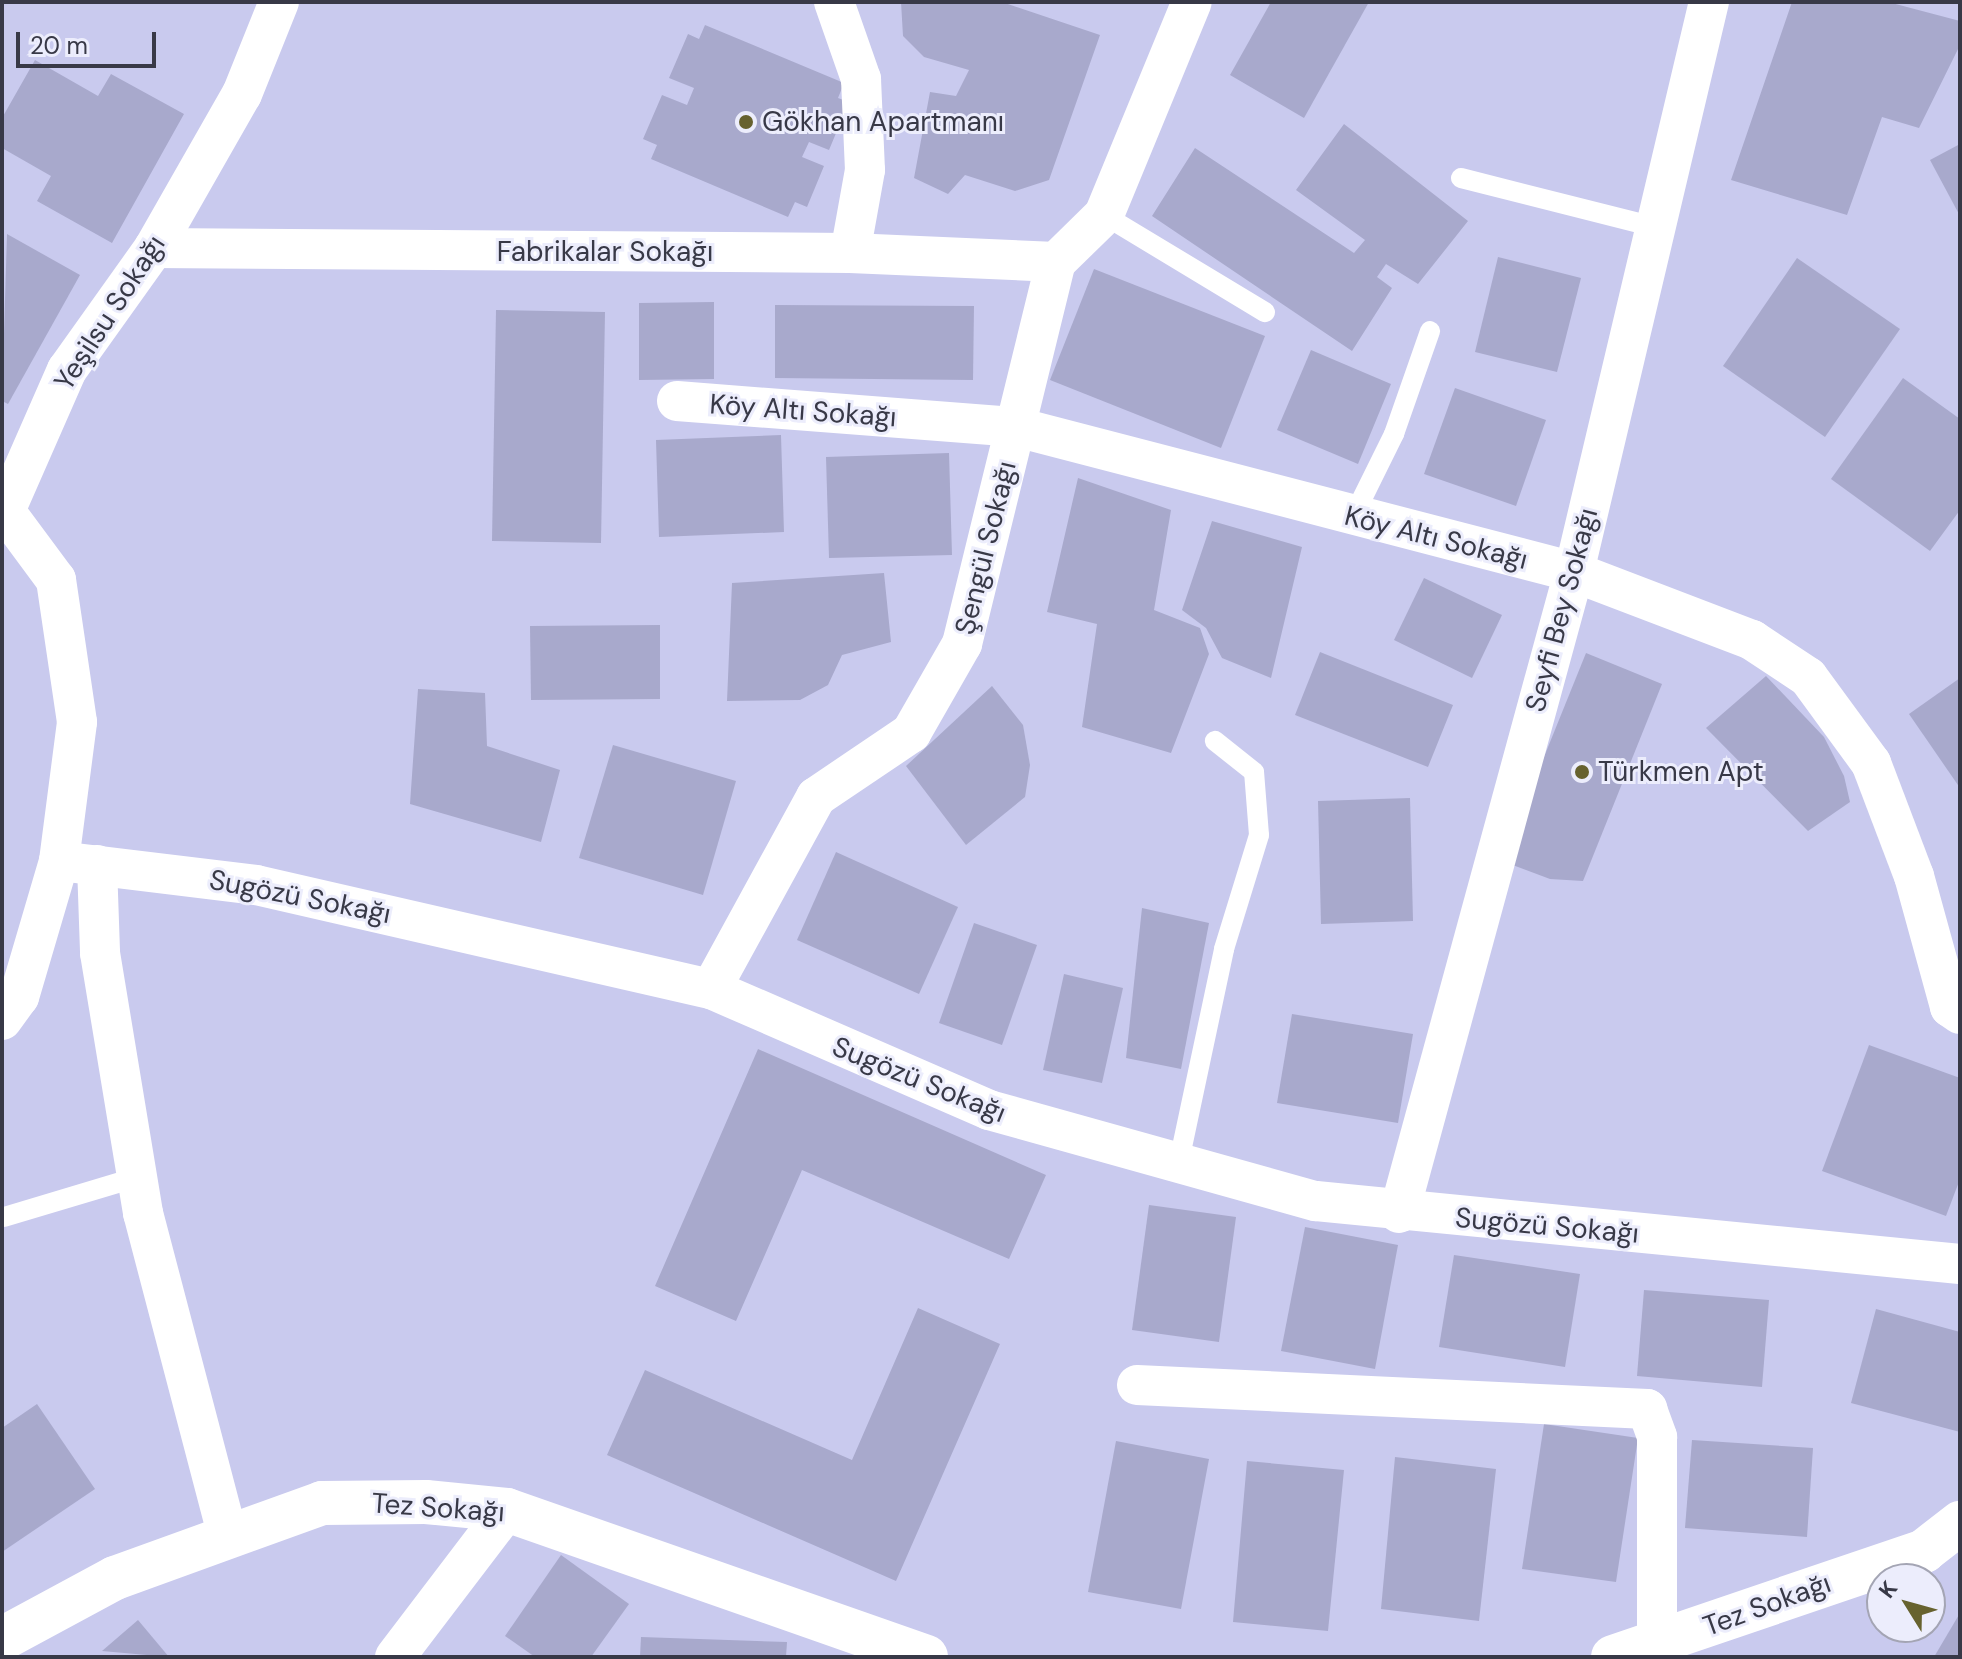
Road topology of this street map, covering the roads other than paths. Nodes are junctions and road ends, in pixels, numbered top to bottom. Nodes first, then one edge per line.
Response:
1 (279, 2) edge
2 (834, 2) edge
3 (1192, 2) edge
4 (1709, 2) edge
5 (1461, 178) dead end
6 (1104, 215) junction
7 (1659, 228) junction
8 (154, 248) junction
9 (850, 253) junction
10 (1056, 262) junction
11 (1265, 312) dead end
12 (1430, 331) dead end
13 (677, 401) dead end
14 (1017, 427) junction
15 (3, 511) edge
16 (1353, 517) junction
17 (1574, 572) junction
18 (1215, 741) dead end
19 (78, 863) junction
20 (711, 989) junction
21 (1960, 1014) edge
22 (2, 1020) edge
23 (1178, 1166) junction
24 (137, 1177) junction
25 (1399, 1213) junction
26 (4, 1217) edge
27 (1960, 1264) edge
28 (1137, 1385) dead end
29 (507, 1510) junction
30 (1960, 1523) edge
31 (228, 1537) junction
32 (2, 1639) edge
33 (880, 1652) edge
34 (1640, 1654) edge
35 (395, 1657) edge
36 (926, 1657) edge

1 - 8 street, Yeşilsu Sokağı
2 - 9 street
3 - 6 street
4 - 7 street, Seyfi Bey Sokağı
5 - 7 lane
6 - 10 street
6 - 11 lane
7 - 17 street, Seyfi Bey Sokağı
8 - 9 street, Fabrikalar Sokağı
8 - 15 street, Yeşilsu Sokağı
9 - 10 street, Fabrikalar Sokağı
10 - 14 street, Şengül Sokağı
12 - 16 lane
13 - 14 street, Köy Altı Sokağı
14 - 16 street, Köy Altı Sokağı
14 - 20 street, Şengül Sokağı
15 - 19 street, Yeşilsu Sokağı
16 - 17 street, Köy Altı Sokağı
17 - 21 street, Köy Altı Sokağı
17 - 25 street, Seyfi Bey Sokağı
18 - 23 lane
19 - 20 street, Sugözü Sokağı
19 - 22 street
19 - 24 street
20 - 23 street, Sugözü Sokağı
23 - 25 street, Sugözü Sokağı
24 - 26 lane
24 - 31 street
25 - 27 street, Sugözü Sokağı
28 - 34 street
29 - 31 street, Tez Sokağı
29 - 33 street, Tez Sokağı
29 - 35 street
30 - 34 street, Tez Sokağı
31 - 32 street, Tez Sokağı
33 - 36 street, Tez Sokağı

